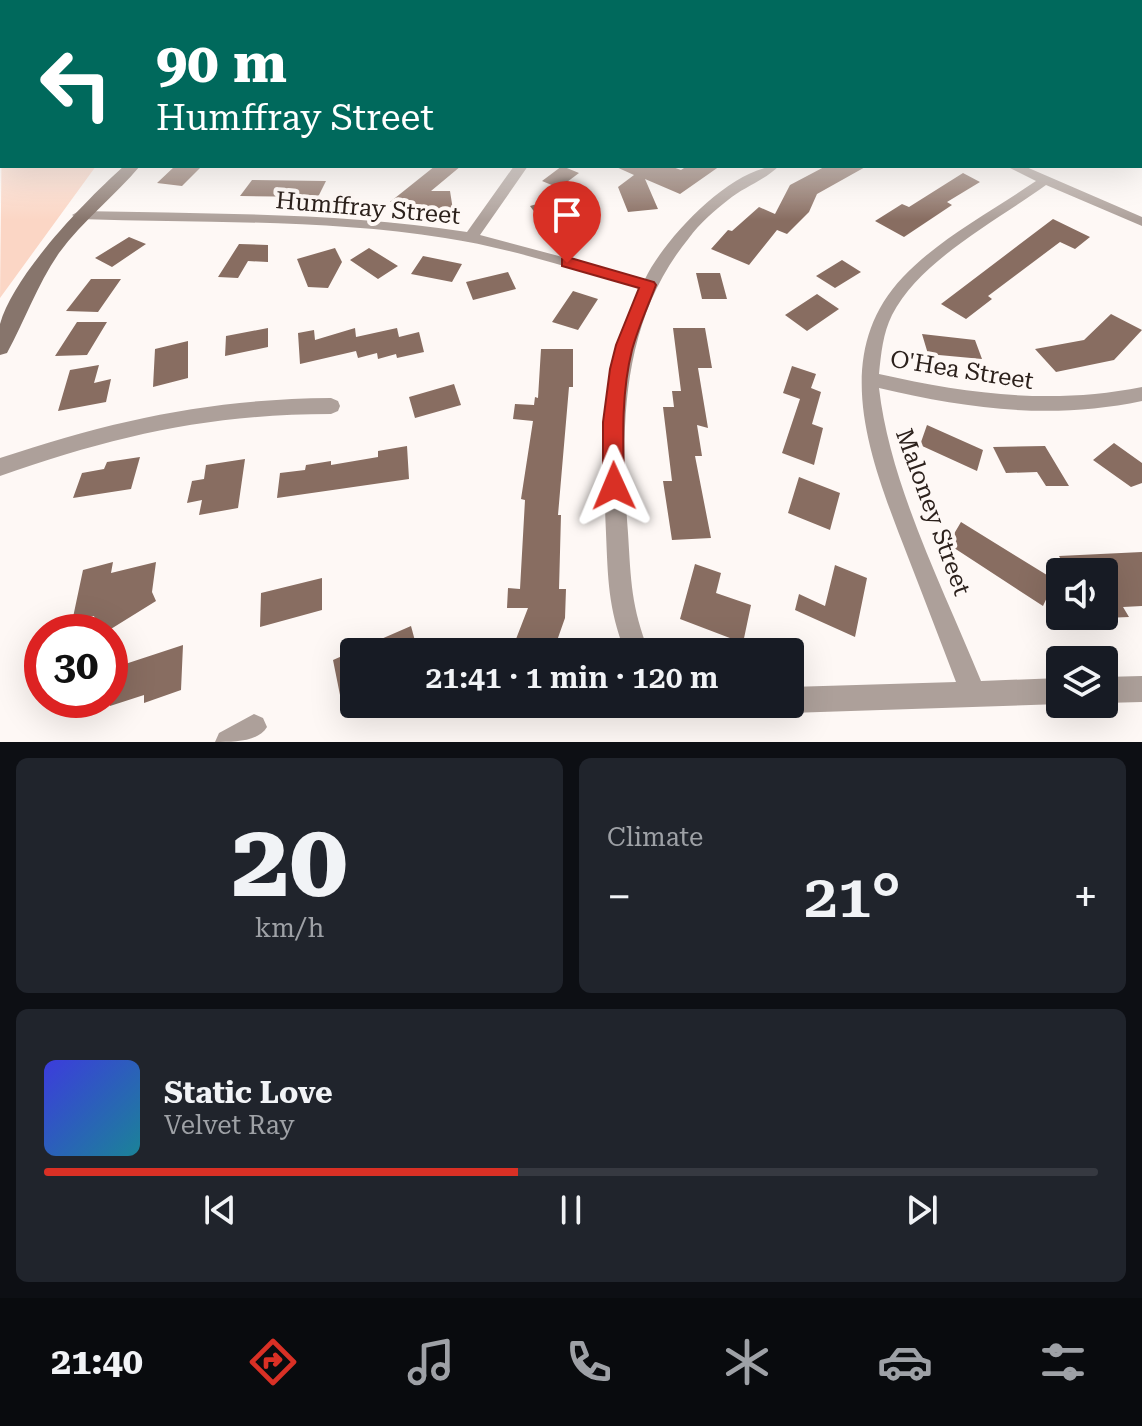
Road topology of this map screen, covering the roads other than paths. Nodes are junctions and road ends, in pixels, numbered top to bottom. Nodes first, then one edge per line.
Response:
1 (131, 168) edge
2 (519, 168) edge
3 (769, 168) edge
4 (1017, 168) edge
5 (1044, 181) junction
6 (79, 215) junction
7 (1142, 222) edge
8 (471, 238) junction
9 (648, 285) junction
10 (0, 348) edge
11 (869, 379) junction
12 (1142, 394) edge
13 (331, 406) dead end
14 (0, 467) edge
15 (632, 638) edge
16 (1142, 689) edge
17 (1118, 690) edge
18 (1046, 691) edge
19 (974, 694) junction
20 (804, 700) edge
21 (254, 727) dead end
22 (228, 742) edge

1 - 6 street
2 - 8 street
3 - 9 street
4 - 5 street
5 - 7 street
5 - 11 street, Maloney Street
6 - 8 street, Humffray Street
6 - 10 street
8 - 9 street, Humffray Street
9 - 15 street
11 - 12 street, O'Hea Street
11 - 19 street, Maloney Street
13 - 14 street
16 - 17 street
18 - 19 street
19 - 20 street
21 - 22 street

